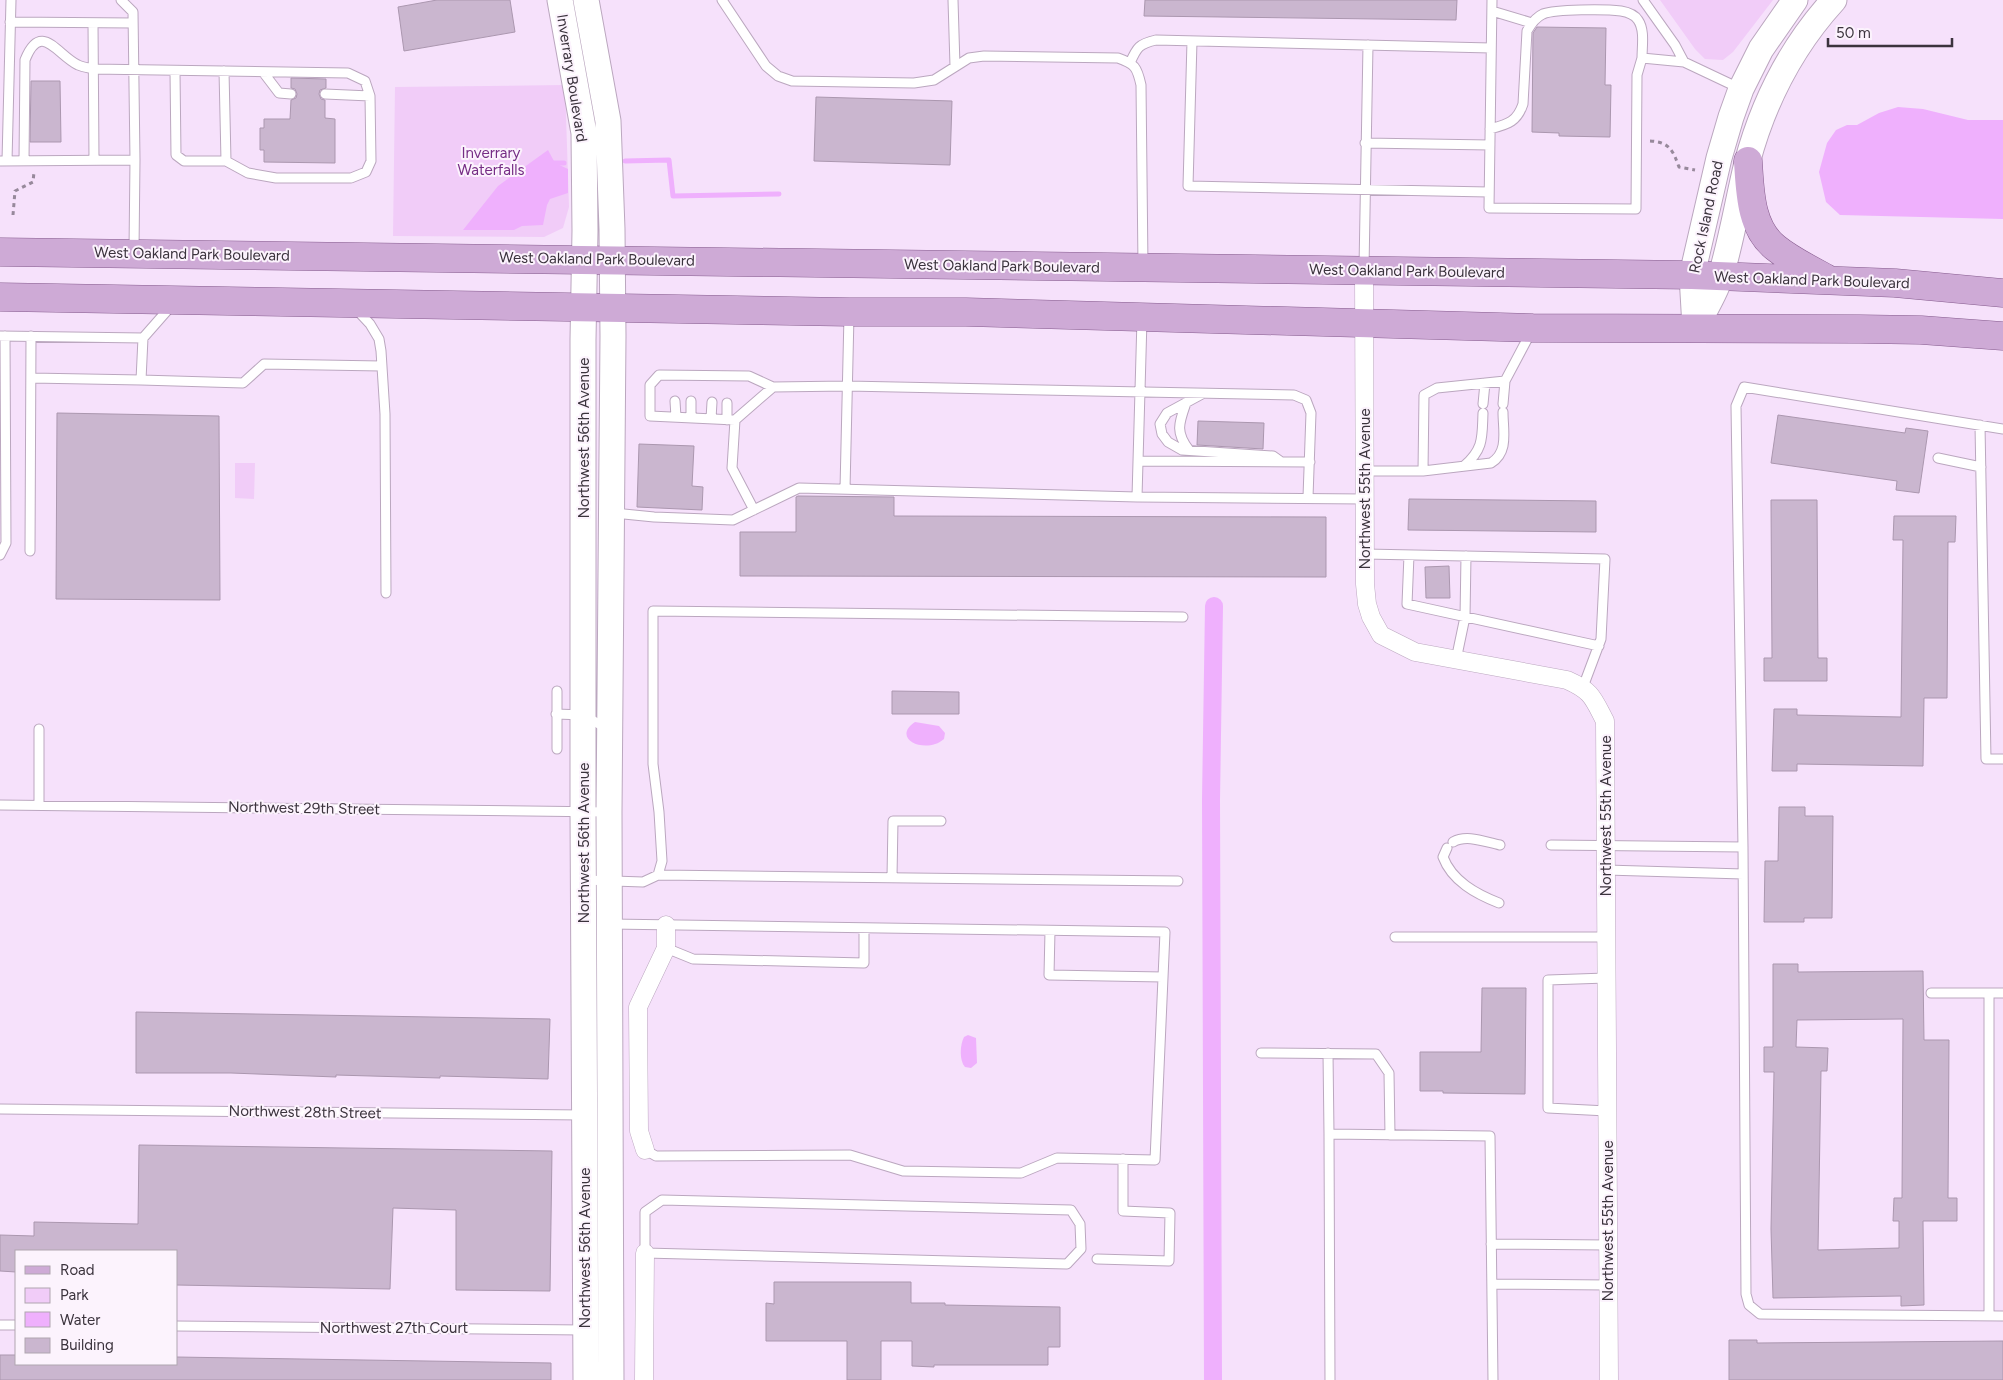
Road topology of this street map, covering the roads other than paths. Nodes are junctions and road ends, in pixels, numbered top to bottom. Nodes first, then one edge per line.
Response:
1 (11, 0) edge
2 (121, 0) edge
3 (560, 0) edge
4 (586, 0) edge
5 (722, 0) edge
6 (954, 0) edge
7 (1492, 0) edge
8 (1795, 0) edge
9 (1834, 0) edge
10 (1645, 2) edge
11 (1492, 11) junction
12 (1631, 14) junction
13 (10, 22) junction
14 (93, 23) junction
15 (134, 23) junction
16 (1532, 23) junction
17 (1192, 41) junction
18 (1368, 45) junction
19 (1491, 48) junction
20 (1642, 58) junction
21 (1684, 62) junction
22 (1130, 63) junction
23 (954, 66) junction
24 (94, 69) junction
25 (134, 70) junction
26 (224, 71) junction
27 (175, 72) junction
28 (263, 72) junction
29 (1741, 89) junction
30 (291, 94) dead end
31 (325, 94) dead end
32 (370, 96) junction
33 (1490, 129) junction
34 (1365, 143) junction
35 (1490, 145) junction
36 (24, 160) junction
37 (94, 160) junction
38 (135, 160) junction
39 (4, 161) edge
40 (226, 161) junction
41 (1748, 161) junction
42 (1364, 190) junction
43 (1489, 192) junction
44 (0, 252) edge
45 (134, 253) junction
46 (585, 259) junction
47 (612, 260) junction
48 (1143, 268) junction
49 (1364, 270) junction
50 (1692, 276) junction
51 (1721, 276) junction
52 (1827, 279) junction
53 (2003, 293) edge
54 (0, 296) edge
55 (177, 300) junction
56 (349, 302) junction
57 (584, 306) junction
58 (613, 307) junction
59 (849, 312) junction
60 (1142, 316) junction
61 (1365, 323) junction
62 (1533, 328) junction
63 (1695, 329) junction
64 (2, 336) edge
65 (31, 336) junction
66 (2003, 336) edge
67 (143, 338) junction
68 (381, 366) junction
69 (2, 373) edge
70 (31, 378) junction
71 (141, 380) junction
72 (1505, 381) junction
73 (1485, 383) junction
74 (773, 386) junction
75 (847, 386) junction
76 (1140, 392) junction
77 (1202, 394) junction
78 (675, 401) dead end
79 (691, 401) dead end
80 (712, 402) dead end
81 (728, 402) dead end
82 (1186, 402) junction
83 (676, 417) junction
84 (691, 418) junction
85 (711, 419) junction
86 (731, 420) junction
87 (1980, 425) junction
88 (2003, 429) edge
89 (1189, 450) junction
90 (1938, 458) dead end
91 (1138, 461) junction
92 (1280, 461) junction
93 (1310, 462) junction
94 (1464, 466) junction
95 (1981, 467) junction
96 (1365, 471) junction
97 (1423, 471) junction
98 (845, 489) junction
99 (1138, 497) junction
100 (1308, 497) junction
101 (1365, 499) junction
102 (754, 510) junction
103 (612, 513) junction
104 (30, 551) dead end
105 (1365, 554) junction
106 (0, 555) edge
107 (1409, 555) junction
108 (1466, 556) junction
109 (386, 593) dead end
110 (1183, 617) dead end
111 (1464, 617) junction
112 (1599, 646) junction
113 (1456, 660) junction
114 (1583, 687) junction
115 (557, 691) dead end
116 (556, 714) junction
117 (584, 715) junction
118 (39, 729) dead end
119 (610, 731) junction
120 (556, 749) dead end
121 (2003, 759) edge
122 (0, 804) edge
123 (39, 805) junction
124 (583, 812) junction
125 (609, 812) junction
126 (941, 821) dead end
127 (1551, 845) dead end
128 (1500, 846) dead end
129 (1607, 846) junction
130 (1743, 848) junction
131 (1606, 870) junction
132 (1743, 874) junction
133 (658, 875) junction
134 (892, 878) junction
135 (584, 880) junction
136 (609, 881) junction
137 (1178, 881) dead end
138 (1499, 903) dead end
139 (596, 924) junction
140 (666, 925) junction
141 (864, 928) junction
142 (1050, 931) junction
143 (1395, 937) dead end
144 (1606, 937) junction
145 (666, 948) junction
146 (1163, 977) junction
147 (1606, 978) junction
148 (1931, 993) dead end
149 (2003, 993) edge
150 (1989, 994) junction
151 (1261, 1053) dead end
152 (1328, 1053) junction
153 (0, 1109) edge
154 (1607, 1111) junction
155 (597, 1116) junction
156 (1329, 1134) junction
157 (1390, 1135) junction
158 (645, 1150) joint
159 (1123, 1159) junction
160 (1491, 1244) junction
161 (1608, 1245) junction
162 (645, 1253) junction
163 (1097, 1259) dead end
164 (1492, 1284) junction
165 (1608, 1284) junction
166 (1989, 1316) junction
167 (2003, 1316) edge
168 (0, 1325) edge
169 (15, 1325) edge
170 (178, 1326) edge
171 (598, 1329) junction
172 (586, 1380) edge
173 (611, 1380) edge
174 (644, 1380) edge
175 (1330, 1380) edge
176 (1493, 1380) edge
177 (1609, 1380) edge

1 - 13 lane
2 - 15 lane
3 - 46 street, Inverrary Boulevard
4 - 47 street, Inverrary Boulevard
5 - 23 lane
6 - 23 lane
7 - 11 lane
8 - 29 street, Rock Island Road
9 - 41 street, Rock Island Road
10 - 12 lane
10 - 21 lane
11 - 16 lane
11 - 19 lane
12 - 16 lane
12 - 20 lane
13 - 14 lane
13 - 39 lane
14 - 15 lane
14 - 24 lane
15 - 25 lane
16 - 33 lane
17 - 18 lane
17 - 22 lane
17 - 42 lane
18 - 19 lane
18 - 34 lane
19 - 33 lane
20 - 21 lane
20 - 43 lane
21 - 29 lane
22 - 23 lane
22 - 48 lane
24 - 25 lane
24 - 36 lane
24 - 37 lane
25 - 27 lane
25 - 38 lane
26 - 27 lane
26 - 28 lane
26 - 40 lane
27 - 40 lane
28 - 30 lane
28 - 32 lane
29 - 50 street, Rock Island Road
31 - 32 lane
32 - 40 lane
33 - 35 lane
34 - 35 lane
34 - 42 lane
35 - 43 lane
36 - 37 lane
36 - 39 lane
37 - 38 lane
38 - 45 lane
41 - 51 street, Rock Island Road
41 - 52 main road
42 - 43 lane
42 - 49 lane
44 - 45 main road, West Oakland Park Boulevard
45 - 46 main road, West Oakland Park Boulevard
46 - 47 main road, West Oakland Park Boulevard
46 - 57 street, Inverrary Boulevard
47 - 48 main road, West Oakland Park Boulevard
47 - 58 street, Inverrary Boulevard
48 - 49 main road, West Oakland Park Boulevard
49 - 50 main road, West Oakland Park Boulevard
49 - 61 street, Northwest 55th Avenue
50 - 51 main road, West Oakland Park Boulevard
50 - 63 street, Rock Island Road
51 - 52 main road, West Oakland Park Boulevard
51 - 63 street, Rock Island Road
52 - 53 main road, West Oakland Park Boulevard
54 - 55 main road
55 - 56 main road
55 - 67 lane
56 - 57 main road
56 - 68 lane
57 - 58 main road
57 - 117 street, Northwest 56th Avenue
58 - 59 main road
58 - 103 street, Northwest 56th Avenue
59 - 60 main road
59 - 75 lane
60 - 61 main road
60 - 76 lane
61 - 62 main road
61 - 96 street, Northwest 55th Avenue
62 - 63 main road
62 - 72 lane
63 - 66 main road
64 - 65 lane
64 - 69 lane
65 - 67 lane
65 - 70 lane
67 - 71 lane
68 - 71 lane
68 - 109 lane
69 - 106 lane
70 - 71 lane
70 - 104 lane
72 - 73 lane
72 - 94 lane
73 - 94 lane
73 - 97 lane
74 - 75 lane
74 - 83 lane
74 - 86 lane
75 - 76 lane
75 - 98 lane
76 - 77 lane
76 - 91 lane
77 - 82 lane
77 - 93 lane
78 - 83 lane
79 - 84 lane
80 - 85 lane
81 - 86 lane
82 - 89 lane
82 - 89 lane
83 - 84 lane
84 - 85 lane
85 - 86 lane
86 - 102 lane
87 - 88 lane
87 - 95 lane
87 - 130 lane
89 - 92 lane
90 - 95 lane
91 - 92 lane
91 - 99 lane
92 - 93 lane
93 - 100 lane
94 - 97 lane
95 - 121 lane
96 - 97 lane
96 - 101 street, Northwest 55th Avenue
98 - 99 lane
98 - 102 lane
99 - 100 lane
100 - 101 lane
101 - 105 street, Northwest 55th Avenue
102 - 103 lane
103 - 119 street, Northwest 56th Avenue
105 - 107 lane
105 - 113 street, Northwest 55th Avenue
107 - 108 lane
107 - 111 lane
108 - 111 lane
108 - 112 lane
110 - 133 lane
111 - 112 lane
111 - 113 lane
112 - 114 lane
113 - 114 street, Northwest 55th Avenue
114 - 129 street, Northwest 55th Avenue
115 - 116 lane
116 - 117 lane
116 - 120 lane
117 - 119 lane
117 - 124 street, Northwest 56th Avenue
118 - 123 lane
119 - 125 street, Northwest 56th Avenue
122 - 123 lane, Northwest 29th Street
123 - 124 lane, Northwest 29th Street
124 - 125 lane, Northwest 29th Street
124 - 135 street, Northwest 56th Avenue
125 - 136 street, Northwest 56th Avenue
126 - 134 lane
127 - 129 lane
128 - 138 lane
129 - 130 lane
129 - 131 street, Northwest 55th Avenue
130 - 132 lane
131 - 132 lane
131 - 144 street, Northwest 55th Avenue
132 - 166 lane
133 - 134 lane
133 - 136 lane
134 - 137 lane
135 - 136 lane
135 - 139 street, Northwest 56th Avenue
136 - 139 street, Northwest 56th Avenue
139 - 140 lane
139 - 155 street, Northwest 56th Avenue
140 - 141 lane
140 - 145 street
141 - 142 lane
141 - 145 lane
142 - 146 lane
142 - 146 lane
143 - 144 lane
144 - 147 street, Northwest 55th Avenue
145 - 158 street
146 - 159 lane
147 - 154 street, Northwest 55th Avenue
147 - 154 lane
148 - 150 lane
149 - 150 lane
150 - 166 lane
151 - 152 lane
152 - 156 lane
152 - 157 lane
153 - 155 lane, Northwest 28th Street
154 - 161 street, Northwest 55th Avenue
155 - 171 street, Northwest 56th Avenue
156 - 157 lane
156 - 175 lane
157 - 160 lane
158 - 159 lane
159 - 163 lane
160 - 161 lane
160 - 164 lane
161 - 165 street, Northwest 55th Avenue
162 - 162 lane
162 - 174 street
164 - 165 lane
164 - 176 lane
165 - 177 street, Northwest 55th Avenue
166 - 167 lane
168 - 169 lane
170 - 171 lane, Northwest 27th Court
171 - 172 street, Northwest 56th Avenue
171 - 173 street, Northwest 56th Avenue

